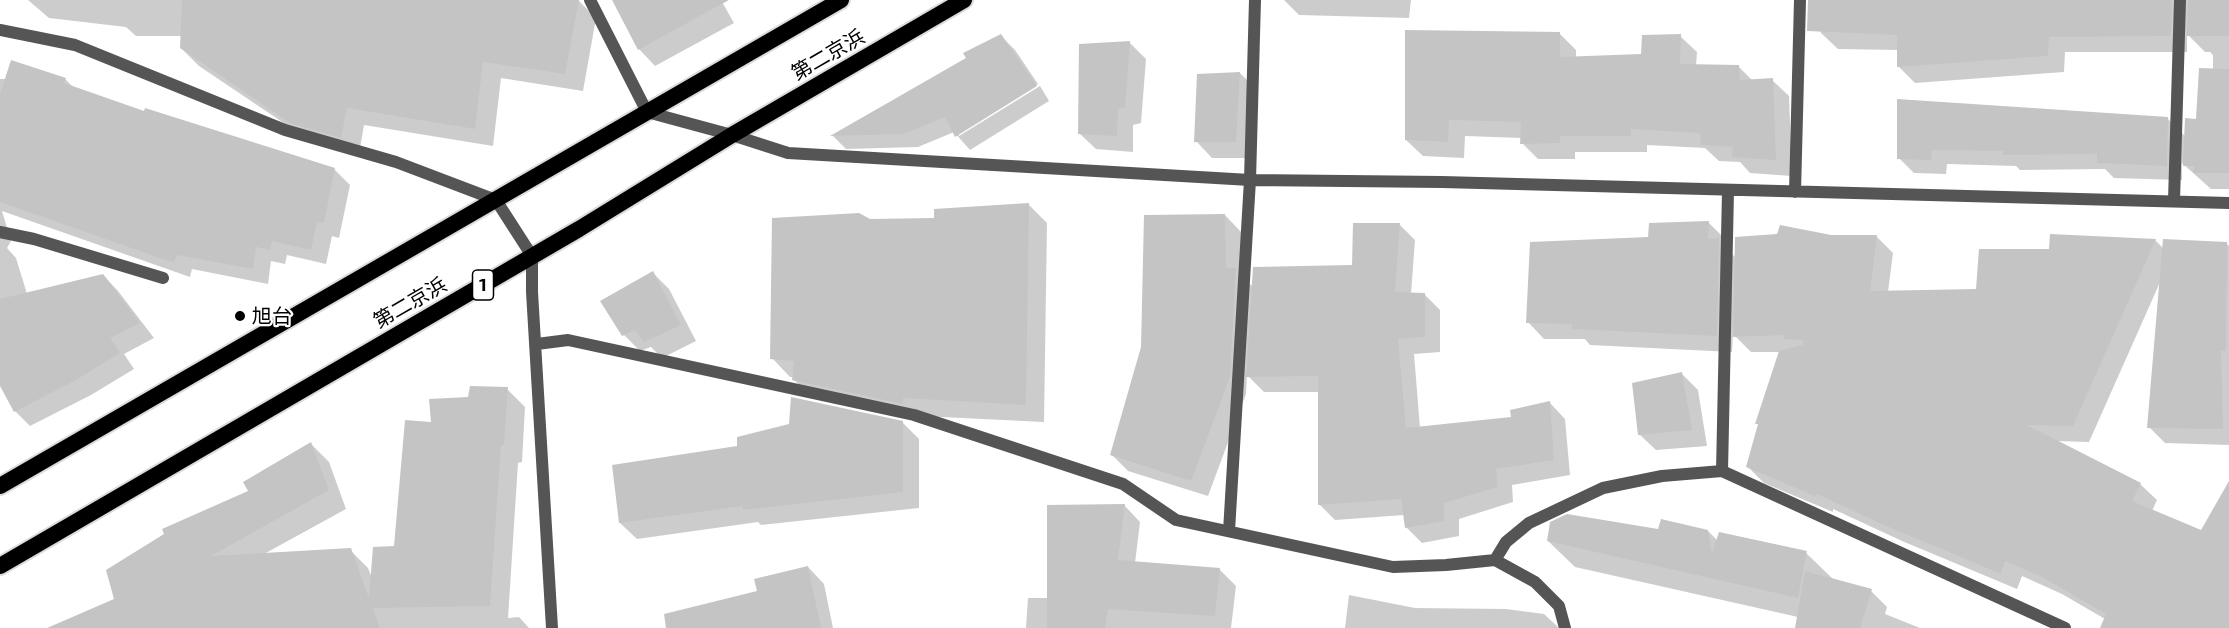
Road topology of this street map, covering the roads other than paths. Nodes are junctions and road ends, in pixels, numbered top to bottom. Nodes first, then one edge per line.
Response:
1 (590, 0) edge
2 (841, 0) edge
3 (964, 0) edge
4 (1255, 0) edge
5 (1800, 0) edge
6 (2180, 0) edge
7 (0, 30) edge
8 (647, 112) junction
9 (732, 135) junction
10 (1250, 180) junction
11 (1728, 190) junction
12 (1795, 192) junction
13 (496, 200) junction
14 (2174, 201) junction
15 (2229, 203) edge
16 (0, 232) edge
17 (532, 256) junction
18 (163, 278) dead end
19 (537, 344) junction
20 (1722, 471) junction
21 (0, 486) edge
22 (1229, 531) junction
23 (1495, 560) junction
24 (0, 566) edge
25 (552, 628) edge
26 (1565, 628) edge
27 (2065, 628) edge

1 - 8 street
2 - 8 highway, 第二京浜
3 - 9 highway, 第二京浜 / 1
4 - 10 street
5 - 12 street
6 - 14 street
7 - 13 street
8 - 9 street
8 - 13 highway, 第二京浜
9 - 10 street
9 - 17 highway, 第二京浜 / 1
10 - 11 street
10 - 22 street
11 - 12 street
11 - 20 street
12 - 14 street
13 - 17 street
13 - 21 highway, 第二京浜
14 - 15 street
16 - 18 street
17 - 19 street
17 - 24 highway, 第二京浜 / 1
19 - 22 street
19 - 25 street
20 - 23 street
20 - 27 street
22 - 23 street
23 - 26 street

